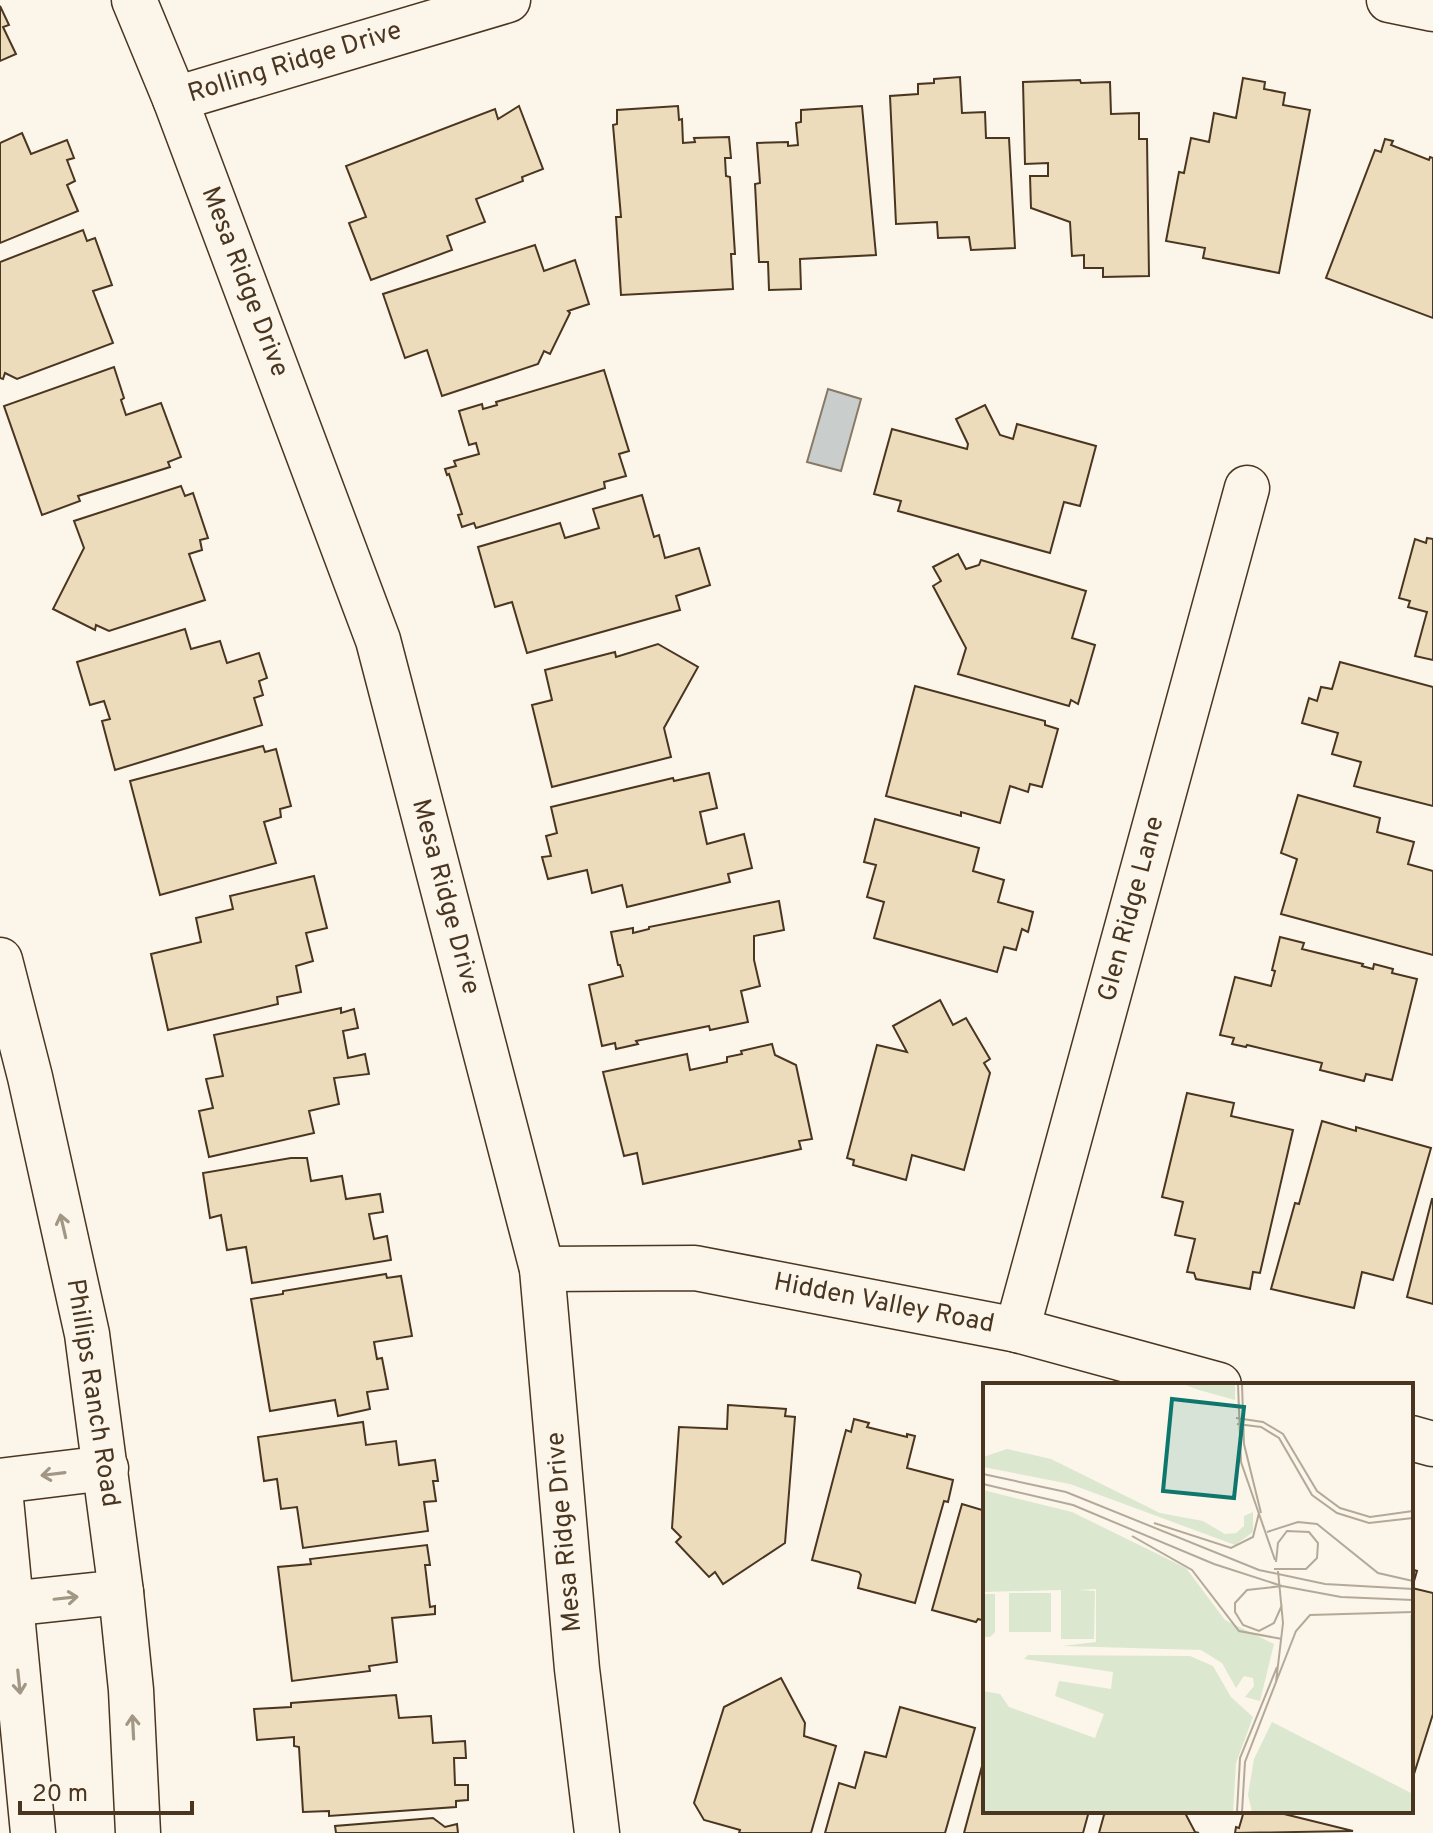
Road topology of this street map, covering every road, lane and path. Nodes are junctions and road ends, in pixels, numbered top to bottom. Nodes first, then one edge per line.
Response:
1 (134, 0) edge
2 (508, 0) edge
3 (1389, 0) edge
4 (1433, 9) edge
5 (175, 99) junction
6 (1247, 488) dead end
7 (0, 960) edge
8 (542, 1269) junction
9 (1017, 1330) junction
10 (1212, 1383) edge
11 (1413, 1439) edge
12 (1433, 1444) edge
13 (106, 1468) junction
14 (0, 1481) edge
15 (0, 1489) edge
16 (121, 1592) junction
17 (6, 1605) edge
18 (33, 1833) edge
19 (138, 1833) edge
20 (597, 1833) edge

1 - 5 street, Mesa Ridge Drive
2 - 5 street, Rolling Ridge Drive
3 - 4 street
5 - 8 street, Mesa Ridge Drive
6 - 9 street, Glen Ridge Lane
13 -> 7 street, Phillips Ranch Road
8 - 9 street, Hidden Valley Road
8 - 20 street, Mesa Ridge Drive
9 - 10 street, Hidden Valley Road
11 - 12 street
13 -> 14 street
13 - 16 street, Phillips Ranch Road
15 - 17 street
17 -> 16 street
19 -> 16 street, Phillips Ranch Road
17 -> 18 street

